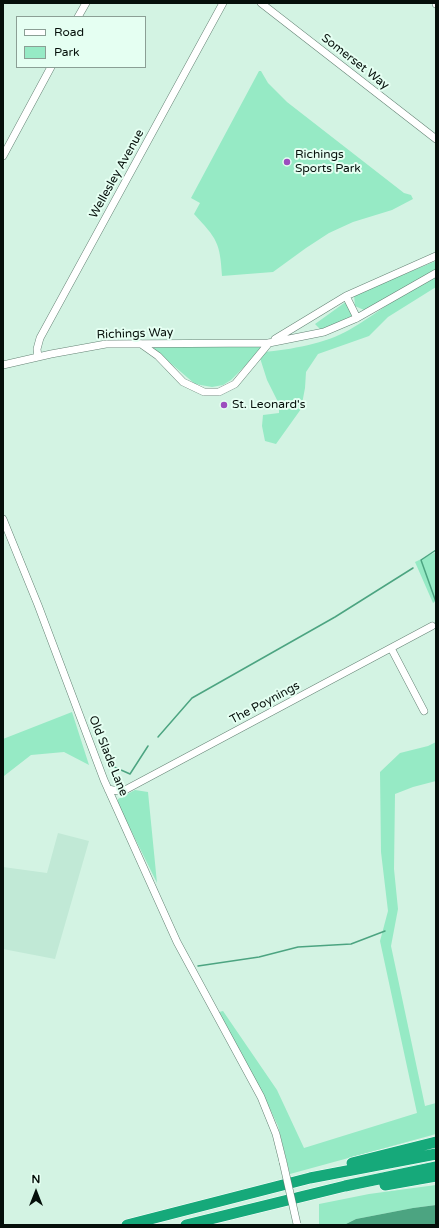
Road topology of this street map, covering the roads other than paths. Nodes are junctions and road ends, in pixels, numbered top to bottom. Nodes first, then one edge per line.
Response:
1 (86, 3) edge
2 (223, 3) edge
3 (261, 3) edge
4 (79, 16) edge
5 (50, 68) edge
6 (436, 139) edge
7 (3, 156) edge
8 (436, 256) edge
9 (436, 274) edge
10 (346, 296) junction
11 (357, 318) junction
12 (269, 343) junction
13 (141, 344) junction
14 (38, 357) junction
15 (3, 366) edge
16 (3, 519) edge
17 (432, 626) dead end
18 (391, 648) junction
19 (424, 711) dead end
20 (108, 789) junction
21 (436, 1142) edge
22 (436, 1154) edge
23 (436, 1167) edge
24 (436, 1176) edge
25 (310, 1178) junction
26 (315, 1193) junction
27 (128, 1225) edge
28 (186, 1225) edge
29 (297, 1225) edge

1 - 4 street
2 - 14 street, Wellesley Avenue
3 - 6 street, Somerset Way
5 - 7 street
8 - 10 street
9 - 11 street, Richings Way
10 - 11 street
10 - 12 street
11 - 12 street, Richings Way
12 - 13 street, Richings Way
12 - 13 street
13 - 14 street, Richings Way
14 - 15 street, Richings Way
16 - 20 street, Old Slade Lane
17 - 18 street, The Poynings
18 - 19 street
18 - 20 street, The Poynings
20 - 29 street, Old Slade Lane, bridge
21 - 25 highway
22 - 25 highway
23 - 26 highway
24 - 26 highway
25 - 27 highway
26 - 28 highway

